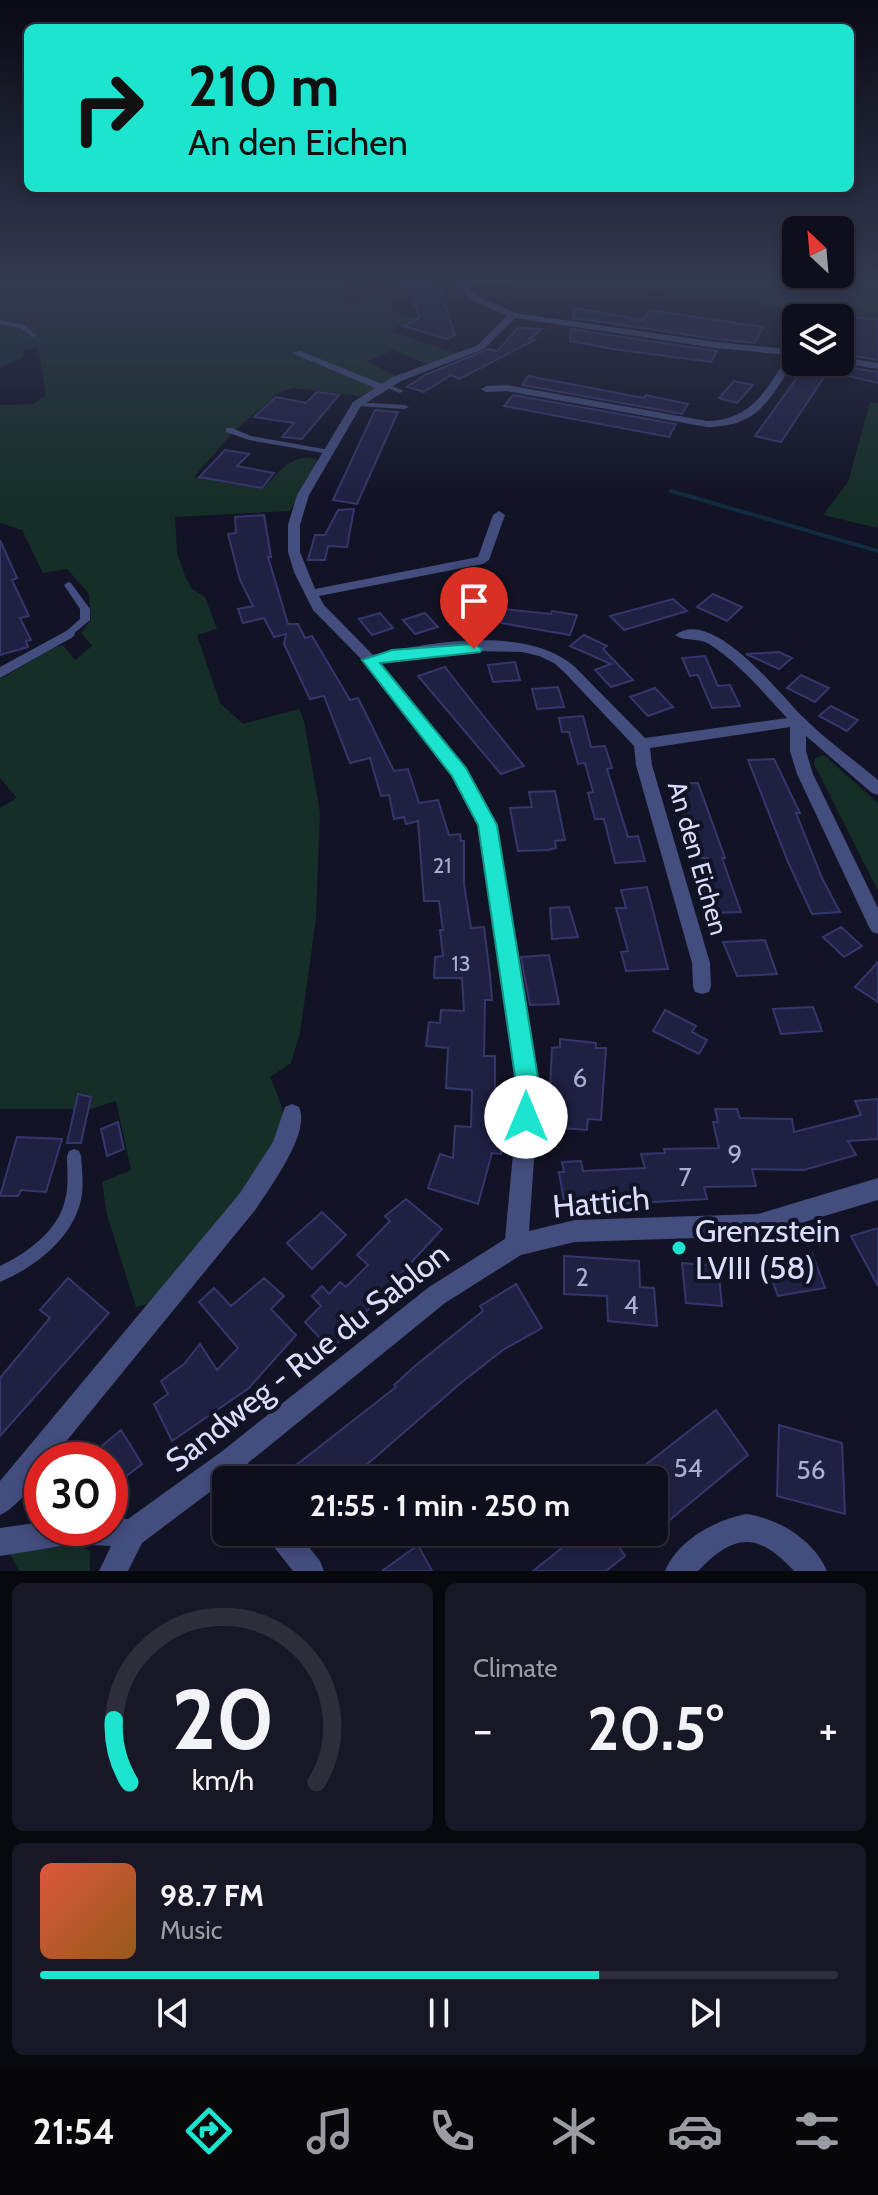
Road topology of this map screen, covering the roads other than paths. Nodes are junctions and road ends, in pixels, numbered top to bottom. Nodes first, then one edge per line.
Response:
1 (297, 353) dead end
2 (468, 353) edge
3 (854, 362) edge
4 (878, 366) edge
5 (782, 371) edge
6 (383, 386) junction
7 (486, 389) dead end
8 (400, 391) dead end
9 (357, 404) junction
10 (405, 407) dead end
11 (229, 430) dead end
12 (329, 452) junction
13 (499, 515) dead end
14 (68, 585) dead end
15 (310, 594) junction
16 (68, 634) joint
17 (682, 635) dead end
18 (370, 660) junction
19 (0, 673) edge
20 (798, 721) junction
21 (642, 744) junction
22 (878, 789) edge
23 (878, 927) edge
24 (702, 986) dead end
25 (292, 1114) dead end
26 (74, 1156) dead end
27 (878, 1189) edge
28 (516, 1245) junction
29 (0, 1274) edge
30 (242, 1466) edge
31 (212, 1485) edge
32 (0, 1502) edge
33 (132, 1533) junction
34 (0, 1542) edge
35 (291, 1546) edge
36 (113, 1571) edge
37 (310, 1571) edge
38 (679, 1571) edge
39 (813, 1571) edge

1 - 6 street
2 - 6 street
3 - 4 street
5 - 7 street
6 - 8 lane
6 - 9 street
9 - 10 lane
9 - 12 street
11 - 12 lane
12 - 15 street
13 - 15 street
14 - 16 lane
15 - 18 street
16 - 19 street
17 - 20 street
18 - 21 street
18 - 28 street
20 - 21 street
20 - 22 street
20 - 23 street
21 - 24 street, An den Eichen
25 - 32 street
26 - 29 lane
27 - 28 street, Hattich
28 - 30 street, Sandweg - Rue du Sablon
31 - 33 street, Sandweg - Rue du Sablon
33 - 34 street
33 - 36 street
35 - 37 street
38 - 39 street

